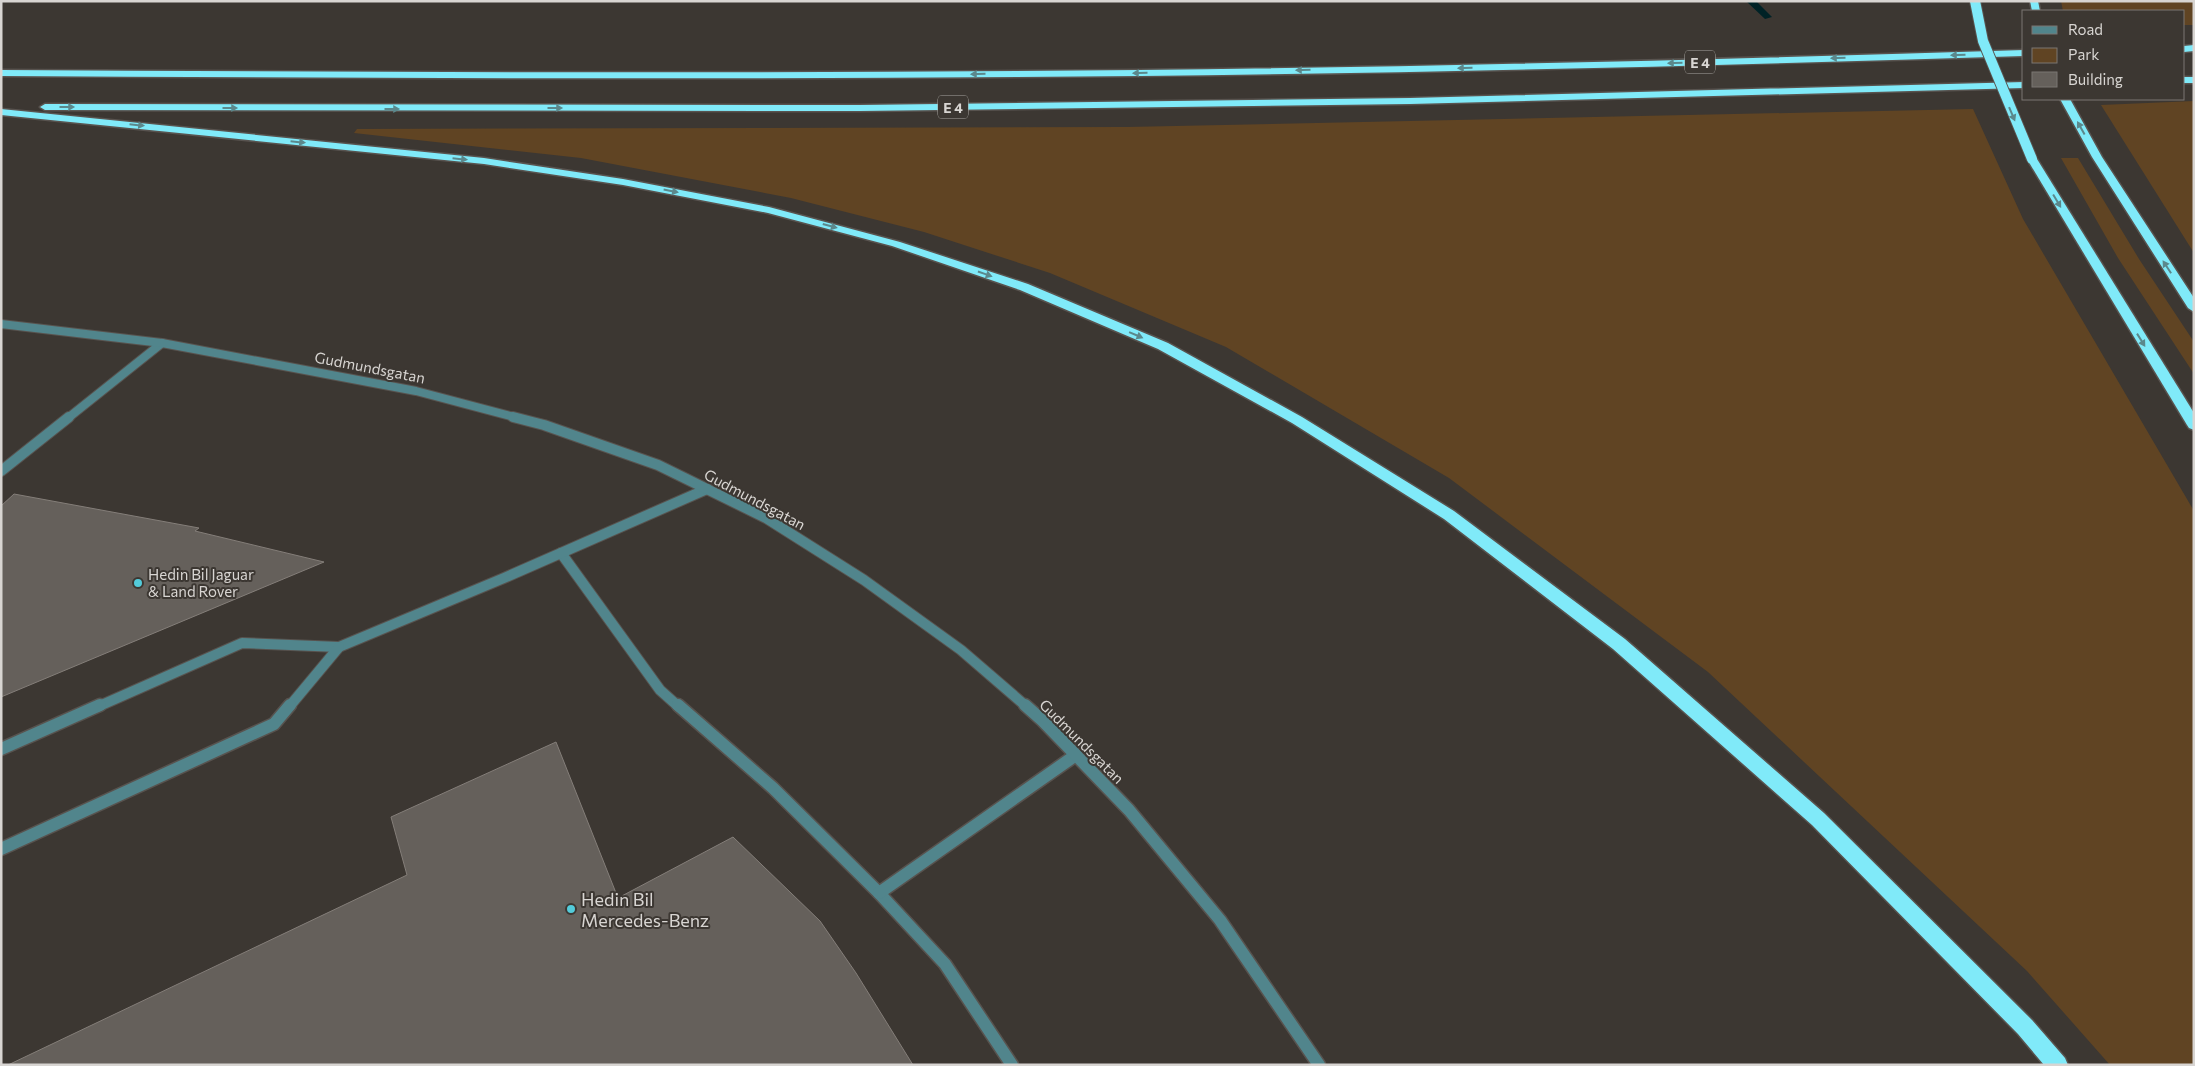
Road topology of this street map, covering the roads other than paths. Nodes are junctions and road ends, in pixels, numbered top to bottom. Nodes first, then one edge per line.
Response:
1 (1975, 1) edge
2 (2022, 53) edge
3 (1, 73) edge
4 (2022, 85) edge
5 (2066, 100) edge
6 (1, 107) edge
7 (1, 112) edge
8 (2194, 308) edge
9 (1, 324) edge
10 (162, 343) junction
11 (2194, 425) edge
12 (1, 471) edge
13 (707, 489) junction
14 (561, 553) junction
15 (339, 647) junction
16 (1, 749) edge
17 (1076, 755) junction
18 (1, 849) edge
19 (879, 893) junction
20 (1012, 1065) edge
21 (1319, 1065) edge
22 (2058, 1065) edge

1 -> 11 highway, bridge
2 -> 3 highway, E 4
6 -> 4 highway, E 4
8 -> 5 highway
7 -> 22 highway
9 - 10 street, Gudmundsgatan
10 - 12 street
10 - 13 street, Gudmundsgatan
13 - 14 street
13 - 17 street, Gudmundsgatan
14 - 15 street
14 - 19 street
15 - 16 street
15 - 18 street
17 - 19 street
17 - 21 street, Gudmundsgatan
19 - 20 street

